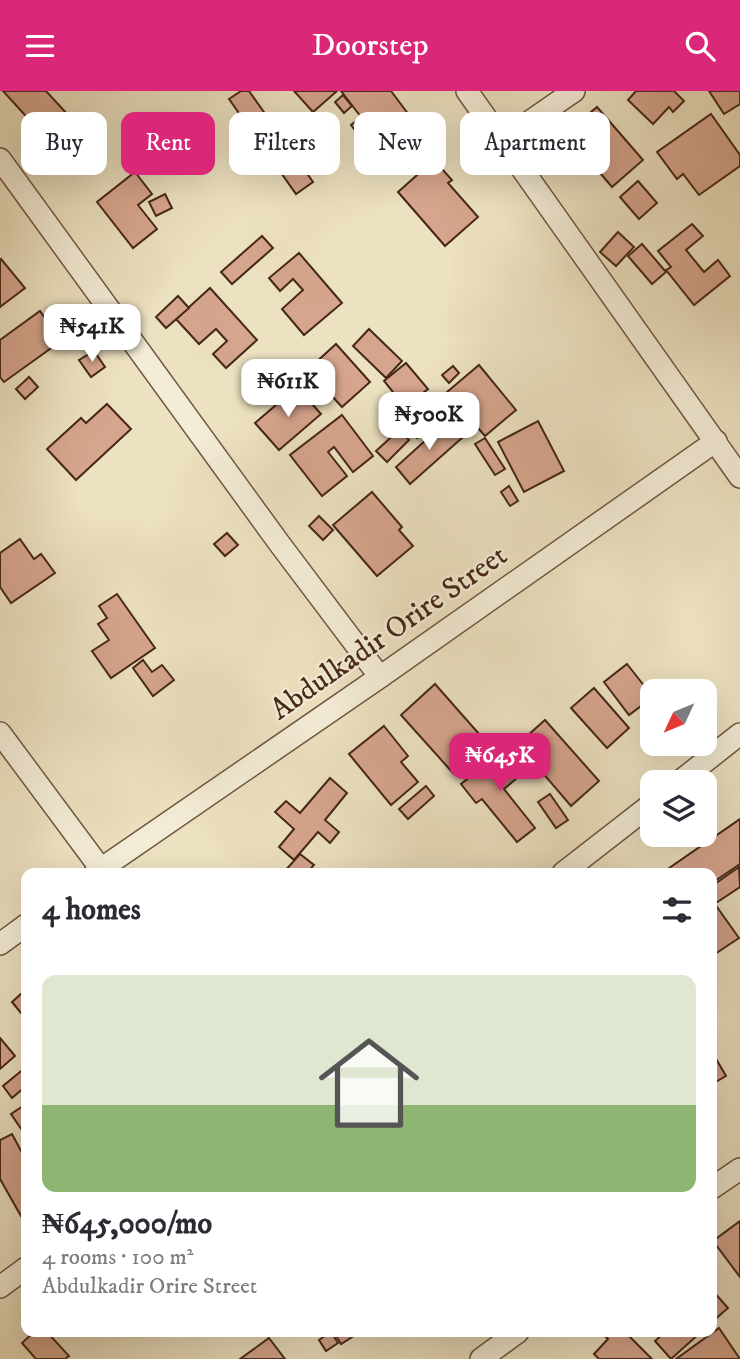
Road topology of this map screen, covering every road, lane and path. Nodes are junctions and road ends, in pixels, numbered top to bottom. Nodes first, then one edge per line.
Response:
1 (467, 91) edge
2 (574, 91) edge
3 (482, 112) edge
4 (544, 112) edge
5 (0, 159) edge
6 (528, 175) edge
7 (716, 441) junction
8 (740, 477) edge
9 (380, 677) junction
10 (0, 733) edge
11 (740, 734) edge
12 (694, 770) edge
13 (640, 813) edge
14 (96, 868) edge
15 (102, 868) edge
16 (570, 868) edge
17 (21, 929) edge
18 (0, 944) edge
19 (740, 1169) edge
20 (717, 1185) edge
21 (21, 1272) edge
22 (0, 1287) edge
23 (511, 1337) edge
24 (481, 1359) edge

1 - 3 street
2 - 4 street
5 - 9 street
6 - 7 street
7 - 8 street
7 - 9 street, Abdulkadir Orire Street
9 - 15 street, Abdulkadir Orire Street
10 - 14 street
11 - 12 street
13 - 16 street
17 - 18 street
19 - 20 street
21 - 22 street
23 - 24 street

